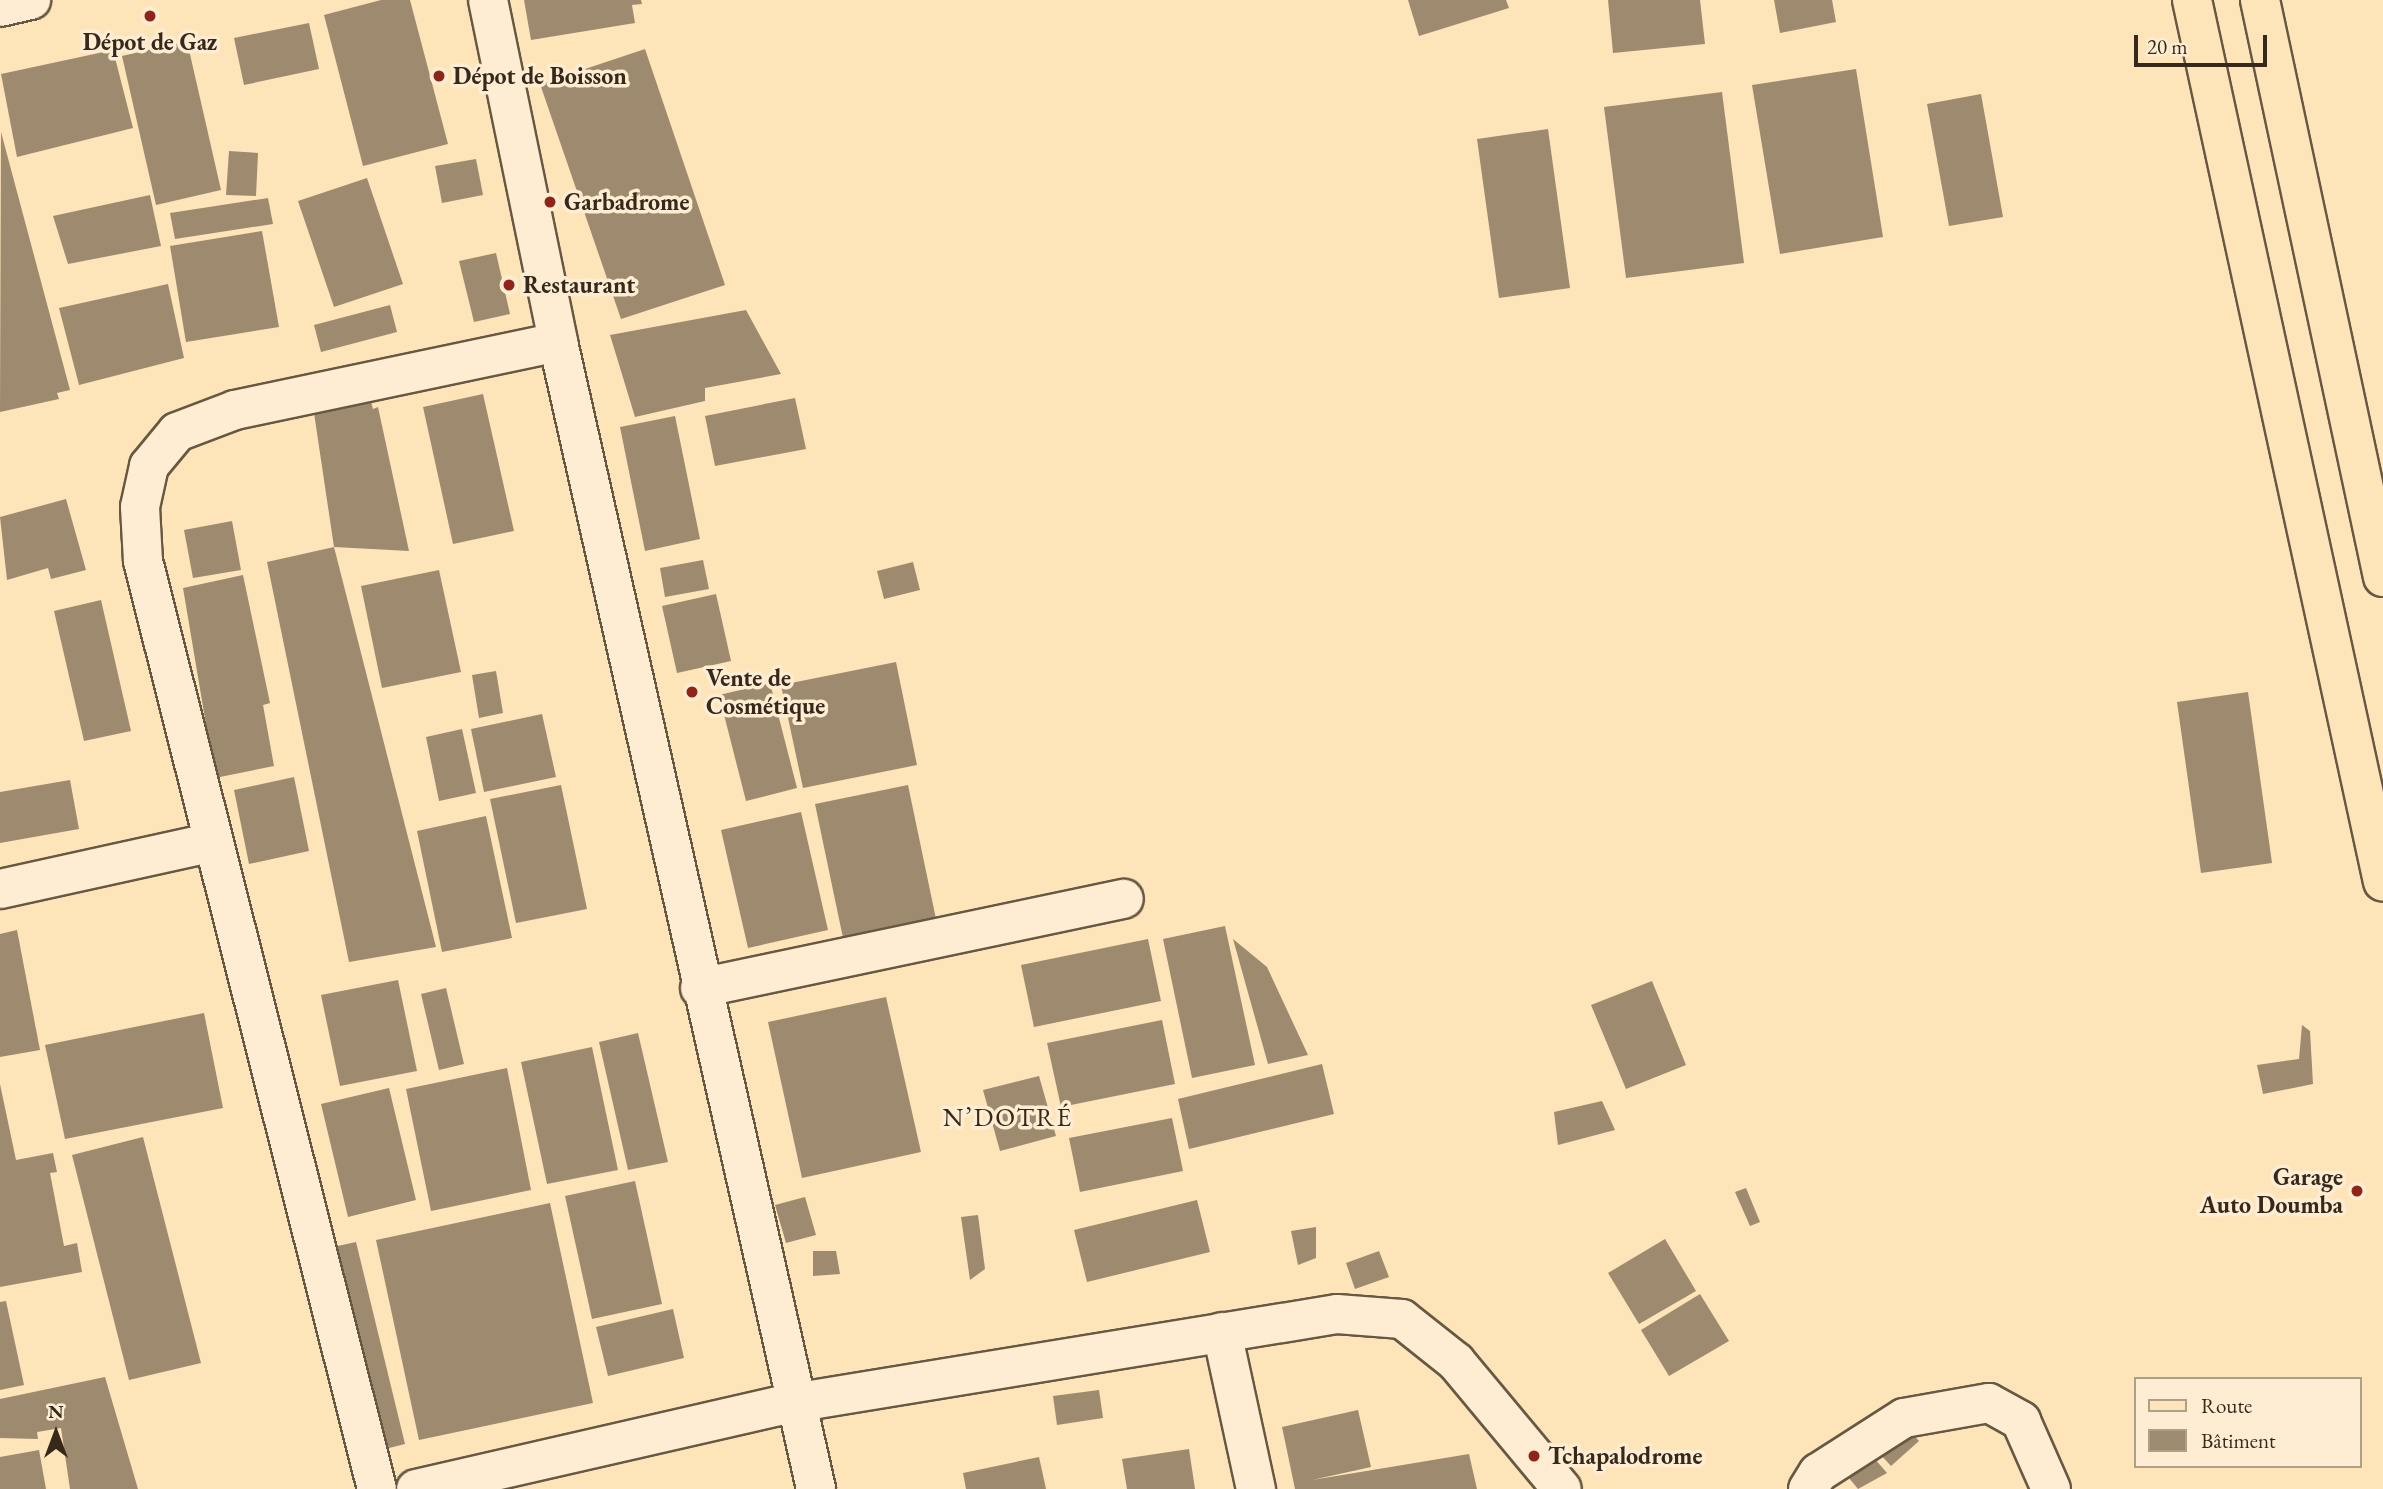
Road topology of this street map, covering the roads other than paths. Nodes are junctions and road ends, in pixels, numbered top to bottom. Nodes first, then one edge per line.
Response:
1 (30, 0) edge
2 (488, 0) edge
3 (2192, 0) edge
4 (2260, 0) edge
5 (0, 7) edge
6 (558, 342) junction
7 (2383, 577) edge
8 (213, 842) junction
9 (2383, 882) edge
10 (0, 889) edge
11 (1124, 899) dead end
12 (701, 988) junction
13 (1222, 1332) junction
14 (793, 1403) junction
15 (377, 1489) edge
16 (416, 1489) edge
17 (816, 1489) edge
18 (1256, 1489) edge
19 (1562, 1489) edge
20 (1808, 1489) edge
21 (2051, 1489) edge

1 - 5 street
2 - 6 street
3 - 9 main road
4 - 7 main road
6 - 8 street
6 - 12 street
8 - 10 street
8 - 15 street
11 - 12 street
12 - 14 street
13 - 14 street
13 - 18 street
13 - 19 street
14 - 16 street
14 - 17 street
20 - 21 street

